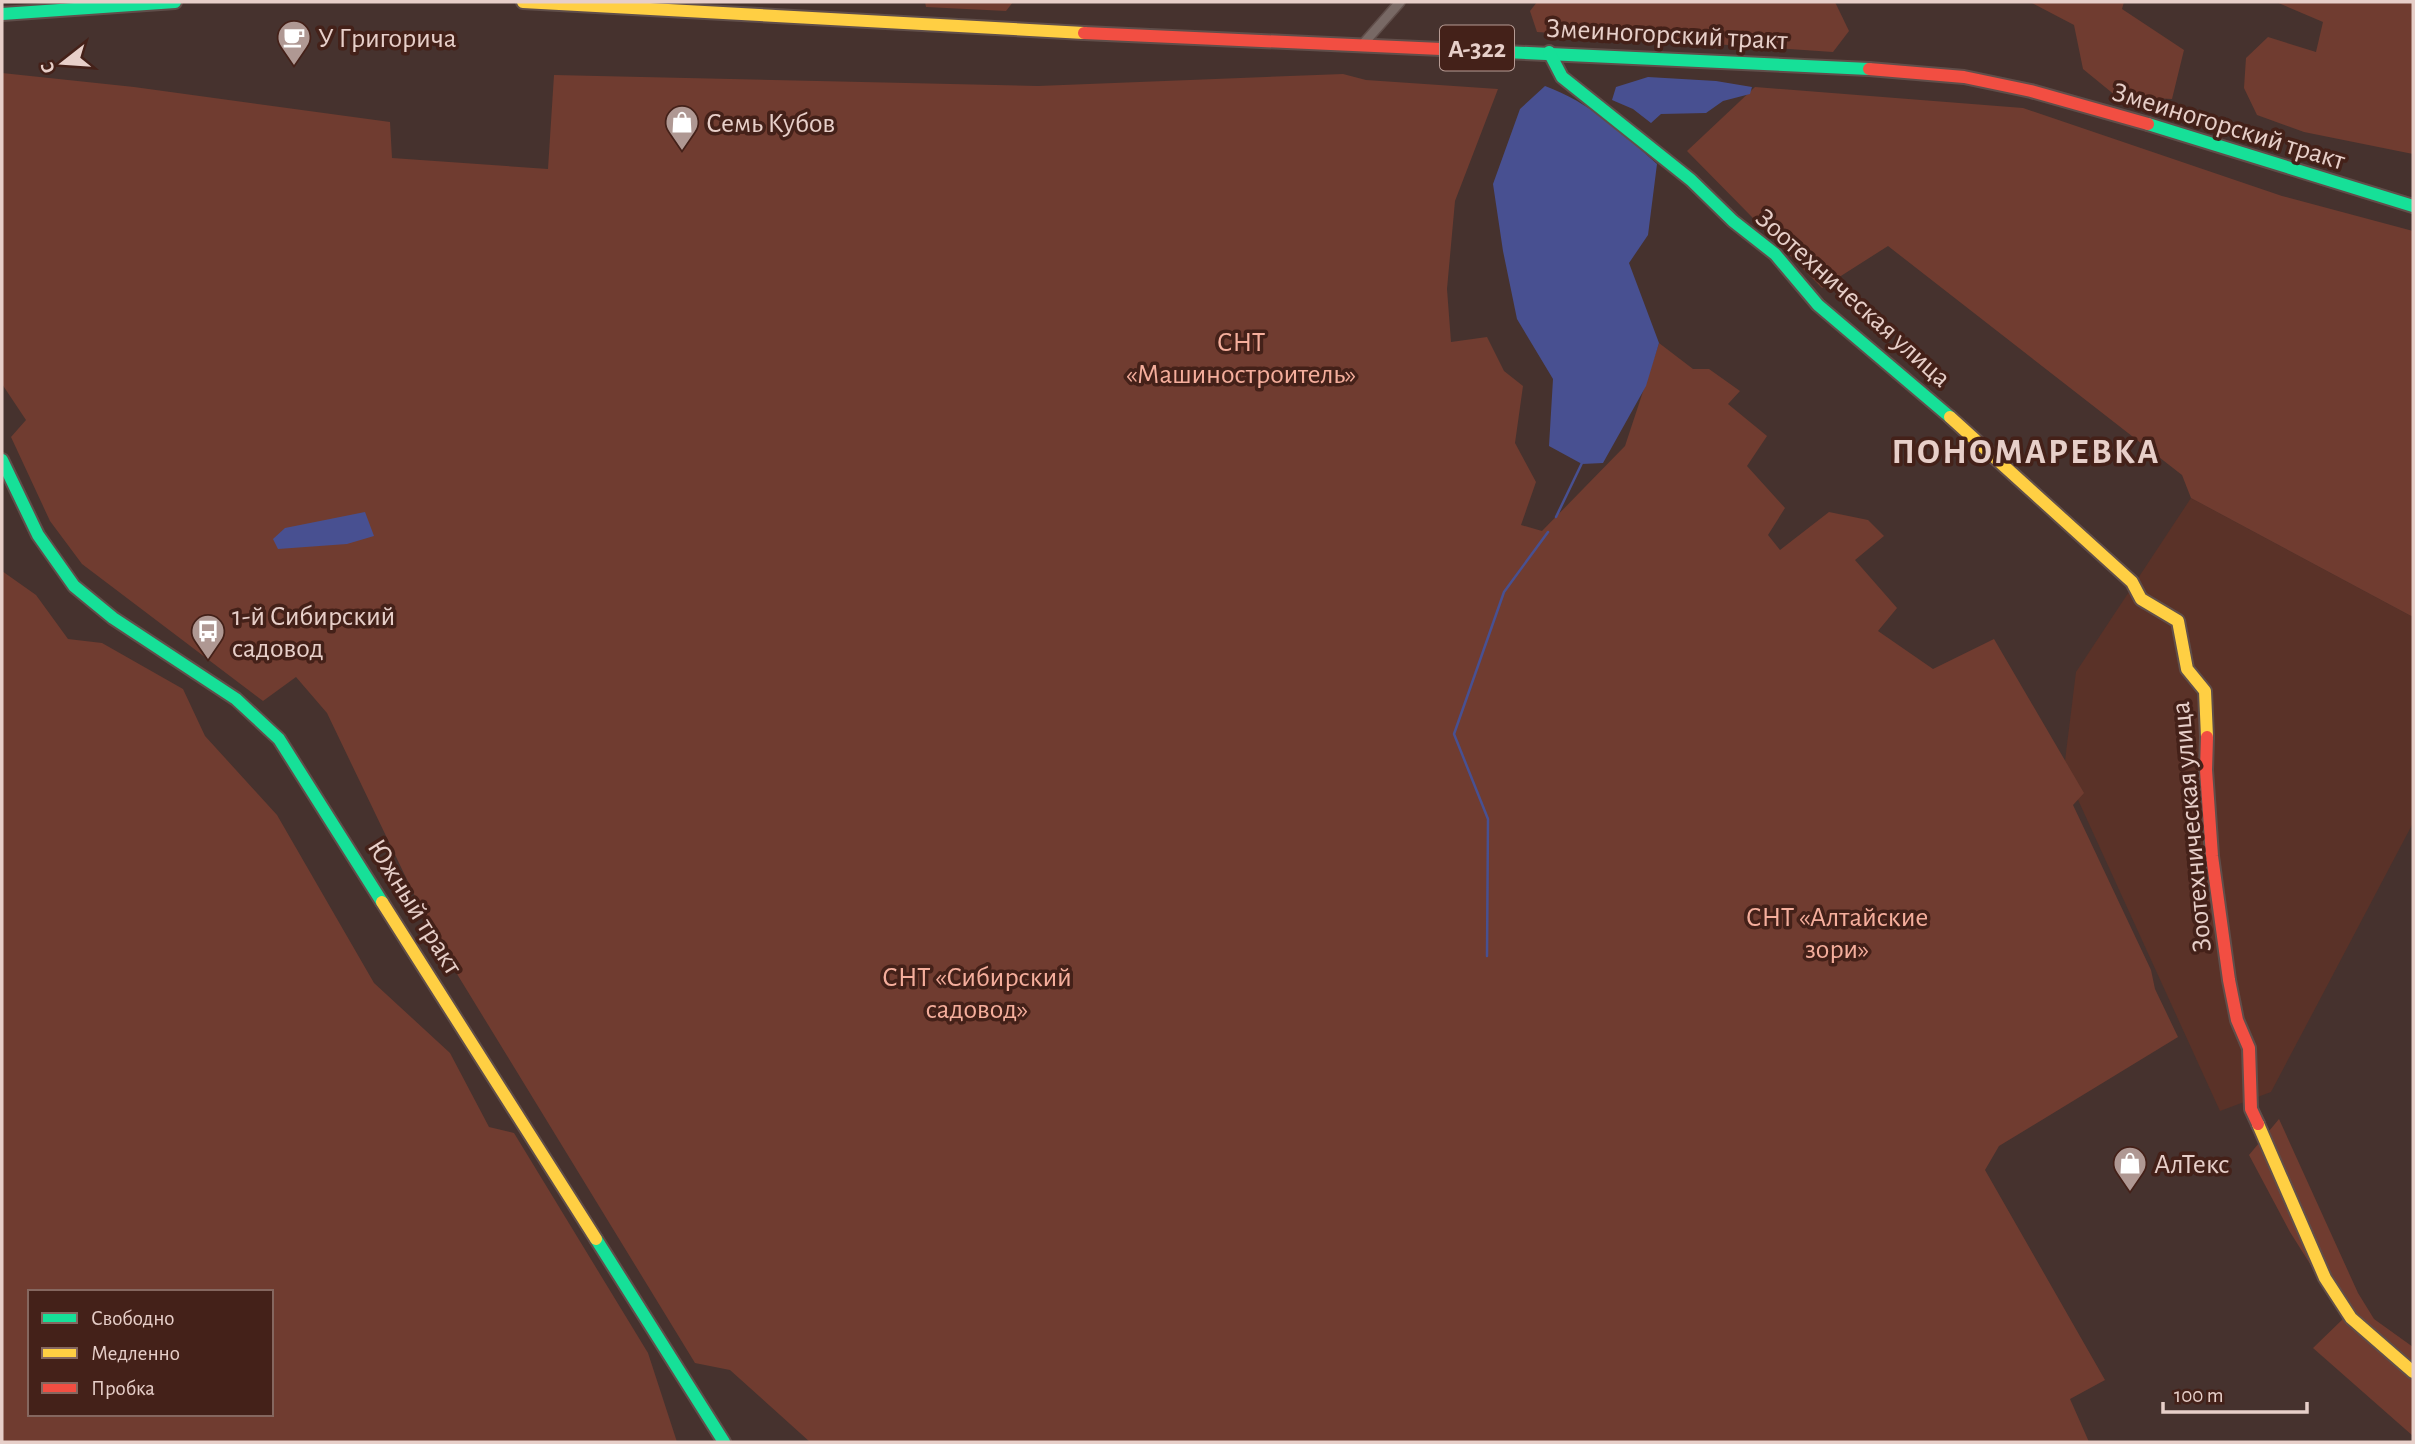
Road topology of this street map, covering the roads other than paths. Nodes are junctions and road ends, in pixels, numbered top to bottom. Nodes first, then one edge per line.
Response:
1 (175, 2) edge
2 (523, 2) edge
3 (1401, 2) edge
4 (2, 14) edge
5 (1363, 44) junction
6 (1549, 52) junction
7 (2413, 206) edge
8 (2, 460) edge
9 (2413, 1372) edge
10 (724, 1442) edge

1 - 4 main road
2 - 5 main road, Змеиногорский тракт / А-322
3 - 5 street
5 - 6 main road, Змеиногорский тракт / А-322
6 - 7 main road, Змеиногорский тракт / А-322
6 - 9 main road, Зоотехническая улица
8 - 10 main road, Южный тракт

